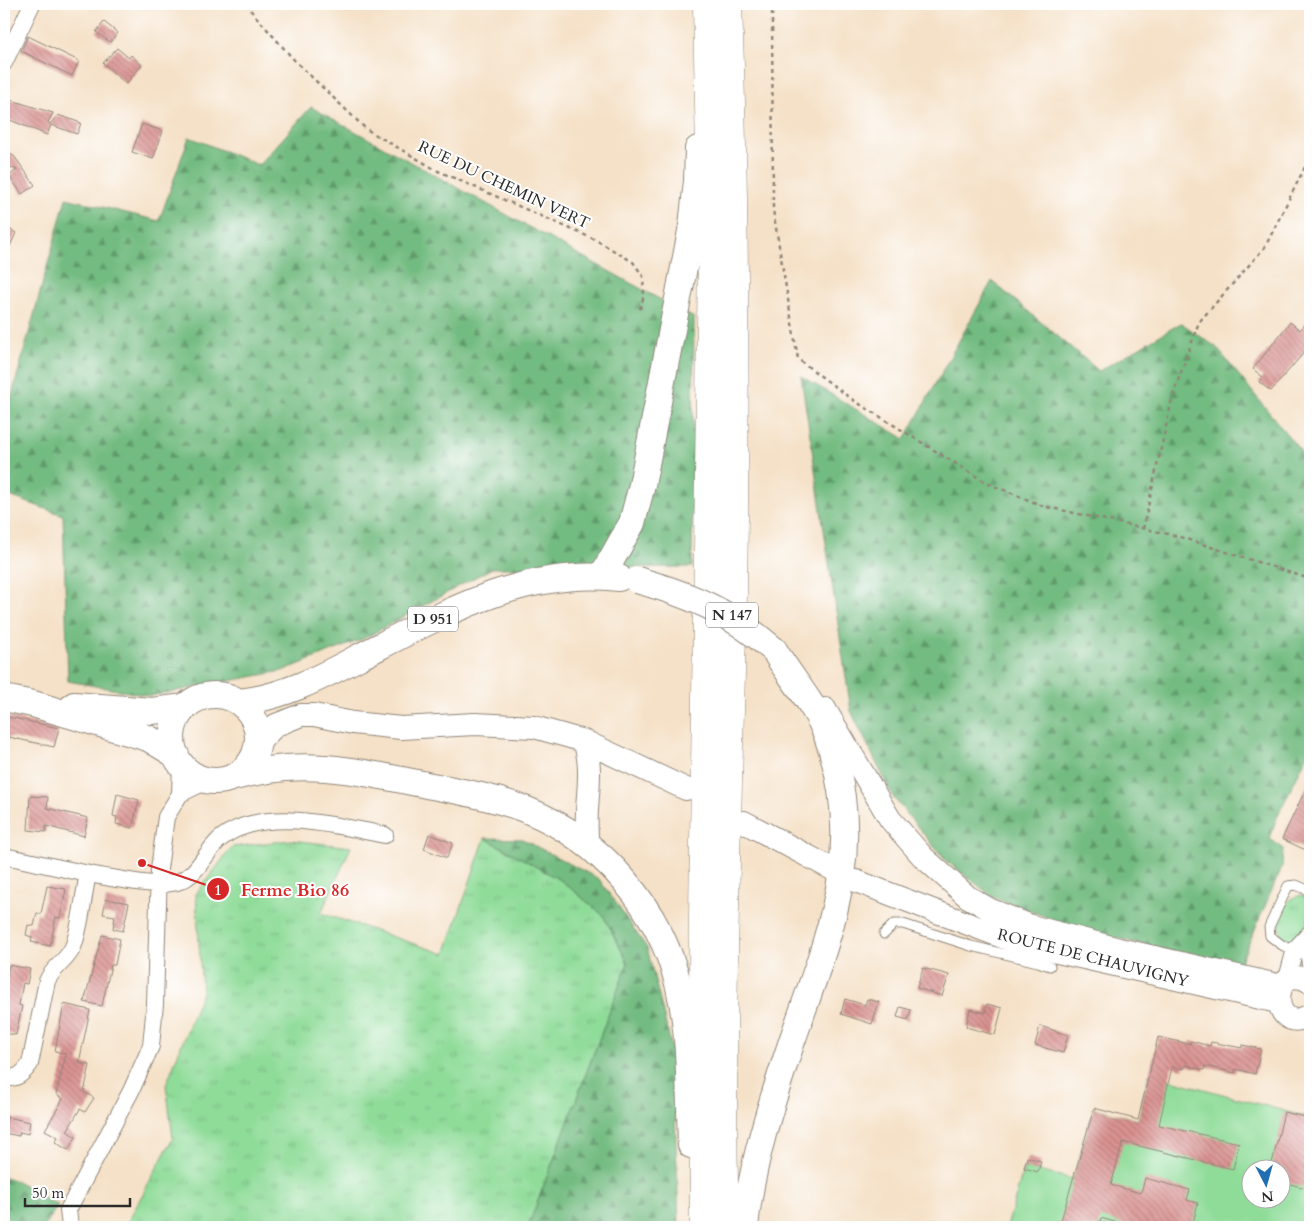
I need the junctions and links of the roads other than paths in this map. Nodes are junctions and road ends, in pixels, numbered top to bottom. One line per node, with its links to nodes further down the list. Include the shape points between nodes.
1 (32, 4): 5 (street)
2 (702, 4): 6 (main road, via 697,181 692,226 637,504 625,538)
3 (707, 4): 40 (highway, N 147, via 712,255 703,919)
4 (728, 4): 41 (highway, N 147, via 735,418 726,942)
5 (4, 63)
6 (602, 576): 7 (main road, D 951, bridge, via 637,580 679,592 720,610 750,629); 9 (main road, D 951, via 546,579 493,593 439,616 318,678 269,696)
7 (774, 650): 32 (main road, ROUTE DE CHAUVIGNY / D 951, via 788,662 826,710 890,819 923,857 968,897 991,910); 42 (main road, via 826,732 844,806 845,838 834,919 768,1116 755,1165)
8 (4, 698): 10 (main road)
9 (239, 702): 11 (main road, via 211,695); 13 (main road, via 254,720)
10 (33, 704): 11 (main road, via 152,710); 14 (main road, via 148,738)
11 (185, 707): 14 (main road, via 173,730 172,743)
12 (584, 741): 13 (main road, via 558,732 507,724 401,728 301,715 276,726); 17 (main road); 21 (main road, via 590,770 585,818)
13 (258, 743): 15 (main road, via 250,763)
14 (178, 759): 16 (main road, via 198,777); 18 (street)
15 (234, 777): 16 (main road); 21 (main road, via 285,768 319,767 392,778 494,799 550,821)
16 (208, 780): 18 (street)
17 (686, 789)
18 (180, 794): 26 (street, via 166,817)
19 (744, 822): 23 (main road)
20 (386, 835): 26 (street, via 320,822 264,822 222,838 187,879)
21 (588, 844): 39 (main road, via 642,903 665,944 679,987 687,1034)
22 (4, 856): 24 (street)
23 (834, 870)
24 (88, 874): 26 (street); 37 (street, via 73,946 47,981 30,1064 23,1074)
25 (856, 880): 32 (main road, ROUTE DE CHAUVIGNY / D 951)
26 (159, 884): 38 (street, via 155,1004 150,1046 131,1091 68,1210)
27 (1310, 891): 31 (lane, via 1296,885 1288,886 1269,927 1270,936)
28 (1310, 933): 31 (street)
29 (884, 934): 32 (lane, via 894,924 903,924 971,946)
30 (1310, 937): 33 (street)
31 (1294, 951): 35 (street)
32 (1044, 952): 35 (main road, ROUTE DE CHAUVIGNY / D 951)
33 (1310, 965)
34 (1310, 982): 35 (main road, ROUTE DE CHAUVIGNY, via 1298,978)
35 (1282, 990): 36 (main road, via 1284,1013 1292,1018)
36 (1310, 1015)
37 (4, 1078)
38 (70, 1227)
39 (697, 1227)
40 (704, 1227)
41 (726, 1227)
42 (745, 1227)

